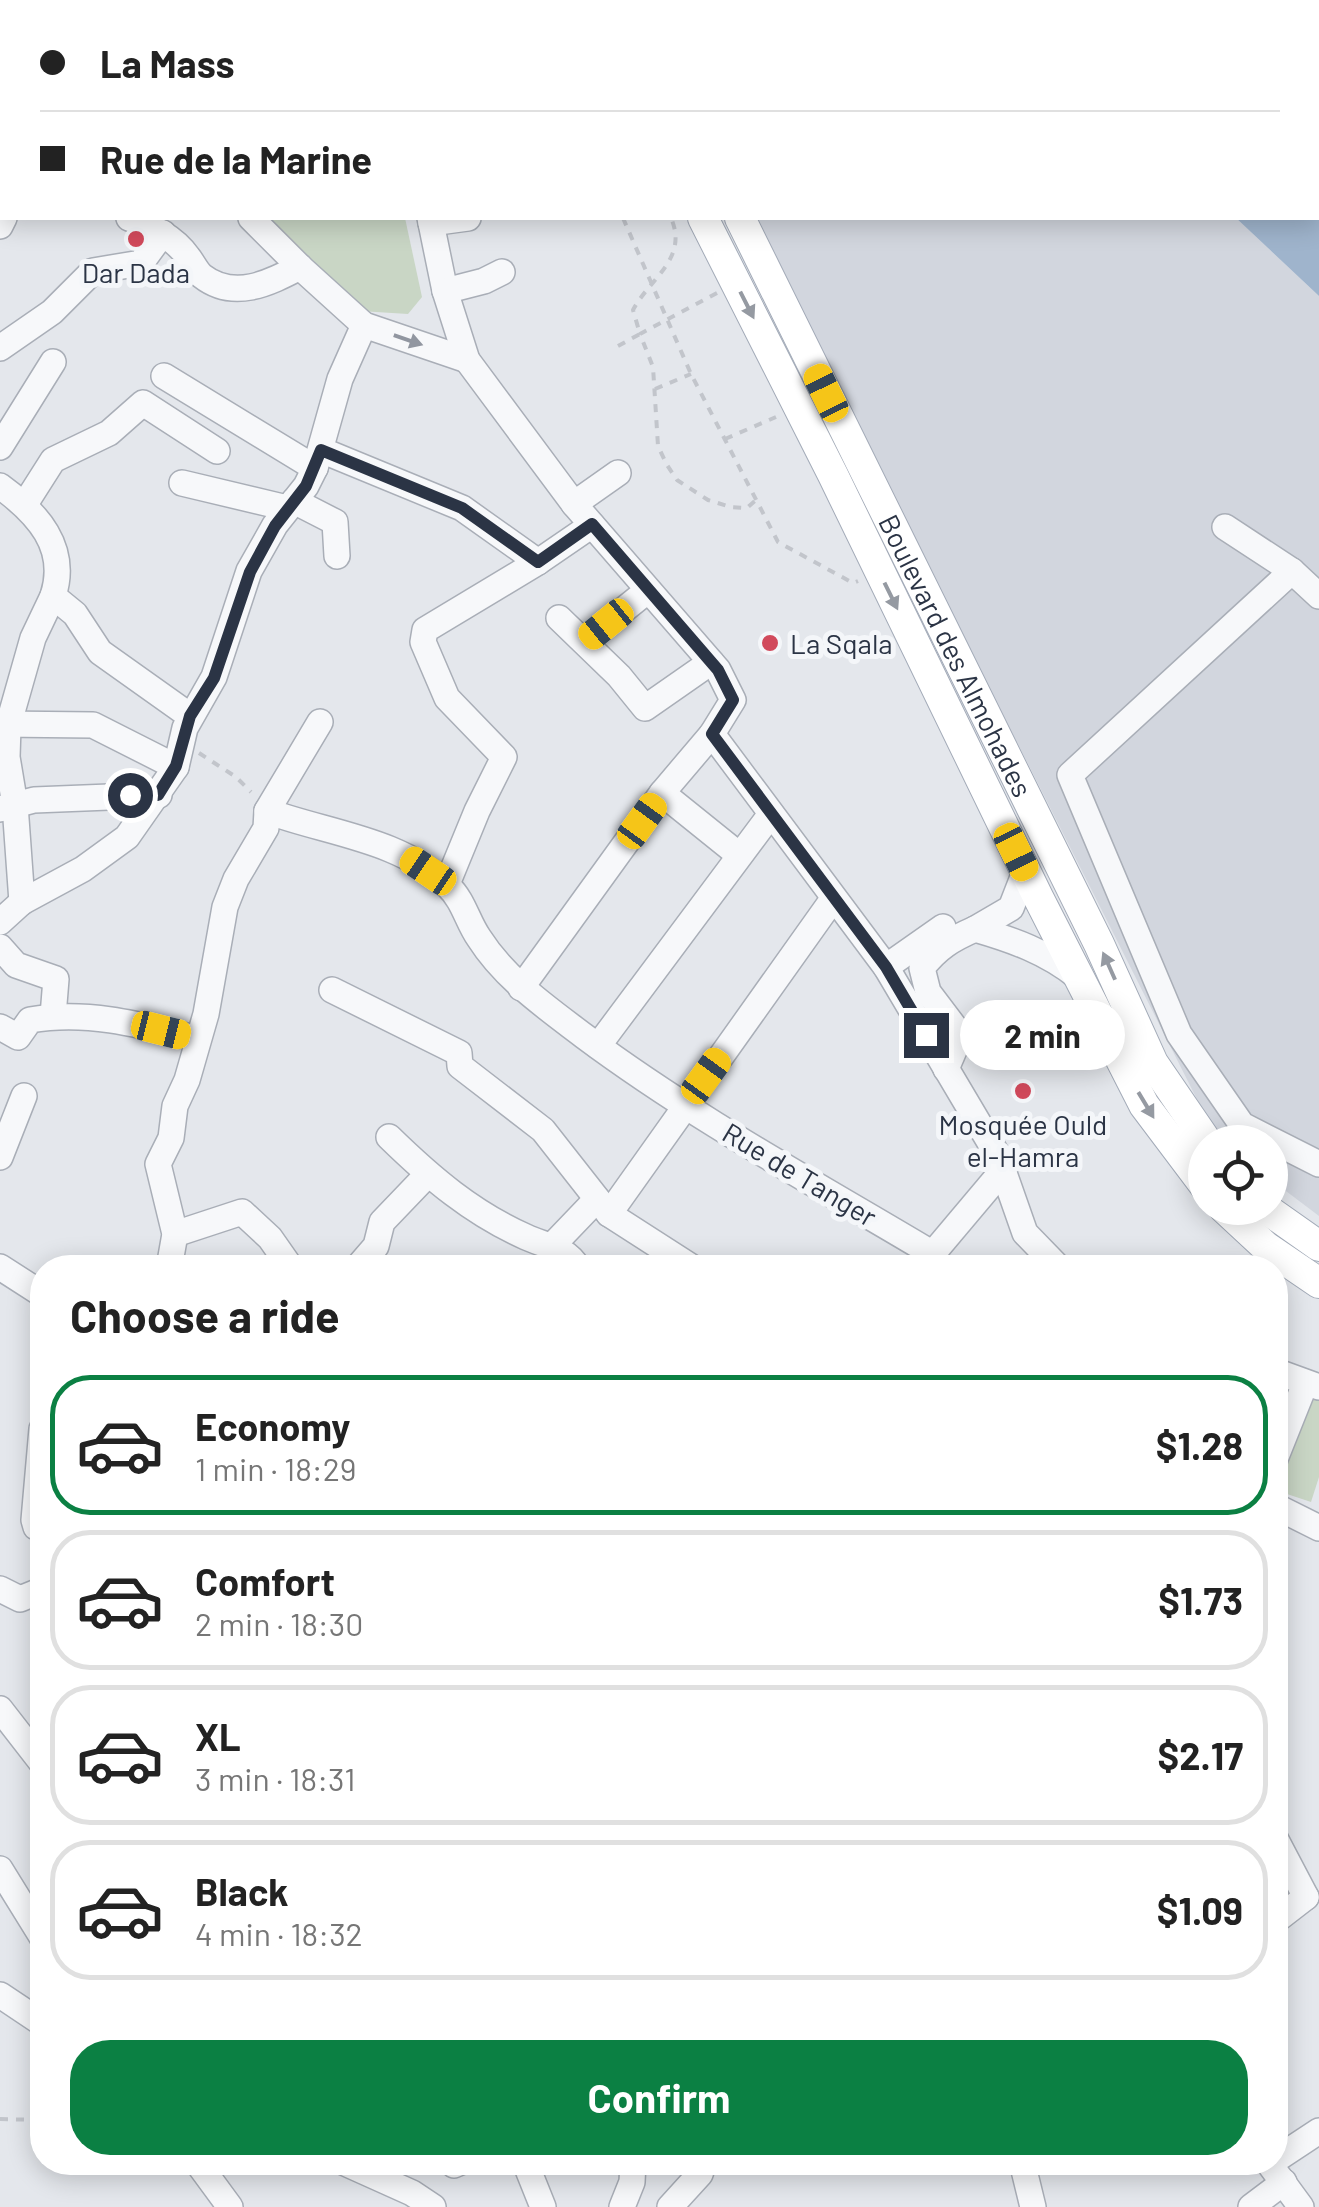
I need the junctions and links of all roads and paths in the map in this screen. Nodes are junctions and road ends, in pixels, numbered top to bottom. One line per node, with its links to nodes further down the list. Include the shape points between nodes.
1 (254, 220): 8 (street)
2 (430, 220): 12 (street)
3 (624, 220): 11 (path)
4 (671, 220): 11 (path, via 669,266)
5 (704, 220): 10 (main road, Boulevard des Almohades)
6 (741, 220): 28 (main road, Boulevard des Almohades)
7 (146, 223): 8 (street, via 220,285 259,286); 17 (street, via 141,264 93,271 52,312)
8 (300, 267): 14 (street)
9 (502, 272): 12 (street)
10 (735, 282): 13 (path); 23 (main road, Boulevard des Almohades, one-way to 23)
11 (653, 286): 13 (path); 15 (path, via 633,310)
12 (444, 291): 18 (street)
13 (668, 321): 15 (path); 20 (path)
14 (364, 325): 18 (street, one-way to 18); 27 (street)
15 (640, 334): 16 (path); 22 (path)
16 (618, 346)
17 (0, 348)
18 (466, 360): 35 (street)
19 (53, 362): 25 (street)
20 (690, 374): 22 (path); 24 (path)
21 (164, 376): 27 (street)
22 (655, 390): 32 (path, via 658,446 678,480 731,507 746,508)
23 (799, 408): 24 (path); 28 (main road, Boulevard des Almohades)
24 (725, 439): 32 (path)
25 (0, 448)
26 (217, 451): 33 (street, via 143,402 109,432 53,460)
27 (318, 459): 34 (street); 39 (street, via 462,508)
28 (846, 467): 41 (main road, Boulevard des Almohades); 77 (main road, Boulevard des Almohades, one-way to 28, via 1154,1063 1099,944)
29 (618, 473): 35 (street)
30 (182, 483): 34 (street)
31 (0, 486): 33 (street)
32 (756, 500): 41 (path, via 778,542 853,583)
33 (25, 504): 43 (street, via 55,550)
34 (291, 504): 38 (street, via 335,522); 48 (street, via 250,572 214,678)
35 (574, 504): 36 (street)
36 (592, 524): 39 (street); 42 (street)
37 (1225, 527): 40 (street)
38 (336, 556)
39 (538, 562): 59 (street, via 425,630 447,698 504,758)
40 (1292, 571): 44 (street); 81 (street, via 1070,775 1179,1034 1242,1125)
41 (880, 573): 60 (main road, Boulevard des Almohades, one-way to 60)
42 (647, 590): 46 (street); 47 (street)
43 (53, 596): 48 (street, via 76,614 100,652); 50 (street)
44 (1319, 596)
45 (560, 618): 46 (street)
46 (585, 642): 47 (street, via 645,708)
47 (711, 662): 51 (street, via 733,700)
48 (190, 716): 52 (street)
49 (320, 722): 56 (street, via 312,764)
50 (4, 725): 52 (street, via 84,722); 55 (street)
51 (712, 734): 53 (street); 57 (street)
52 (179, 755): 54 (street); 56 (path, via 236,777)
53 (662, 793): 58 (street); 68 (street)
54 (158, 795): 55 (street); 62 (street, via 111,851)
55 (8, 807): 62 (street)
56 (267, 811): 59 (street, via 389,850); 72 (street, via 266,828 225,907)
57 (771, 814): 58 (street); 61 (street)
58 (739, 855): 73 (street)
59 (447, 884): 68 (street, Rue de Tanger, via 479,938)
60 (1025, 892): 64 (street); 66 (street, via 952,921); 67 (main road, Boulevard des Almohades)
61 (833, 900): 66 (street); 76 (street)
62 (22, 902): 63 (street)
63 (0, 922)
64 (975, 929): 67 (street, via 1056,960); 74 (street, via 943,946 922,968 928,992 956,1029)
65 (0, 947): 70 (street, via 16,965 56,978)
66 (886, 967): 74 (street)
67 (1081, 980): 80 (main road, Boulevard des Almohades, one-way to 80, via 1144,1104)
68 (521, 988): 73 (street, Rue de Tanger)
69 (332, 990): 84 (street, via 459,1053 460,1066 532,1119)
70 (53, 1016): 71 (street, via 30,1020 18,1037); 72 (street, via 115,1018)
71 (0, 1028)
72 (198, 1039): 87 (street, via 158,1164)
73 (598, 1046): 76 (street, Rue de Tanger)
74 (946, 1069): 82 (street)
75 (24, 1096): 79 (street)
76 (685, 1105): 84 (street); 94 (street, Rue de Tanger)
77 (1196, 1125)
78 (390, 1137): 83 (street)
79 (0, 1157)
80 (1188, 1163)
81 (1319, 1164)
82 (1004, 1169): 95 (street); 96 (street, via 1025,1233)
83 (428, 1174): 88 (street, via 464,1204); 91 (street, via 382,1222)
84 (603, 1206): 88 (street); 93 (street)
85 (1243, 1225): 97 (main road, via 1266,1246)
86 (1280, 1225): 97 (main road)
87 (174, 1234): 89 (street); 90 (street, via 242,1212)
88 (550, 1247): 92 (street)
89 (170, 1255)
90 (282, 1255)
91 (368, 1255)
92 (569, 1255)
93 (674, 1255)
94 (918, 1255)
95 (932, 1255)
96 (1046, 1255)
97 (1314, 1262)
98 (0, 1267): 99 (street)
99 (30, 1286)
100 (1288, 1375): 101 (street)
101 (1312, 1385): 102 (street)
102 (1288, 1433)
103 (1288, 1512): 104 (street)
104 (1319, 1528)
105 (0, 1589): 106 (street, via 20,1599)
106 (30, 1595)
107 (0, 1709): 108 (street)
108 (30, 1748)
109 (1288, 1858): 111 (street)
110 (0, 1869): 113 (street)
111 (1312, 1895): 112 (street)
112 (1288, 1912)
113 (30, 1918)
114 (0, 1995): 115 (street)
115 (30, 2015)
116 (0, 2119): 117 (path)
117 (30, 2120)
118 (1319, 2131): 119 (street)
119 (1288, 2155)
120 (207, 2175): 129 (street)
121 (372, 2175): 130 (street)
122 (530, 2175): 131 (street)
123 (632, 2175): 132 (street)
124 (699, 2175): 133 (street)
125 (1024, 2175): 128 (street)
126 (1269, 2175): 134 (street)
127 (1280, 2175): 135 (street)
128 (1028, 2206)
129 (230, 2207)
130 (433, 2207)
131 (543, 2207)
132 (622, 2207)
133 (670, 2207)
134 (1251, 2207)
135 (1301, 2207)

